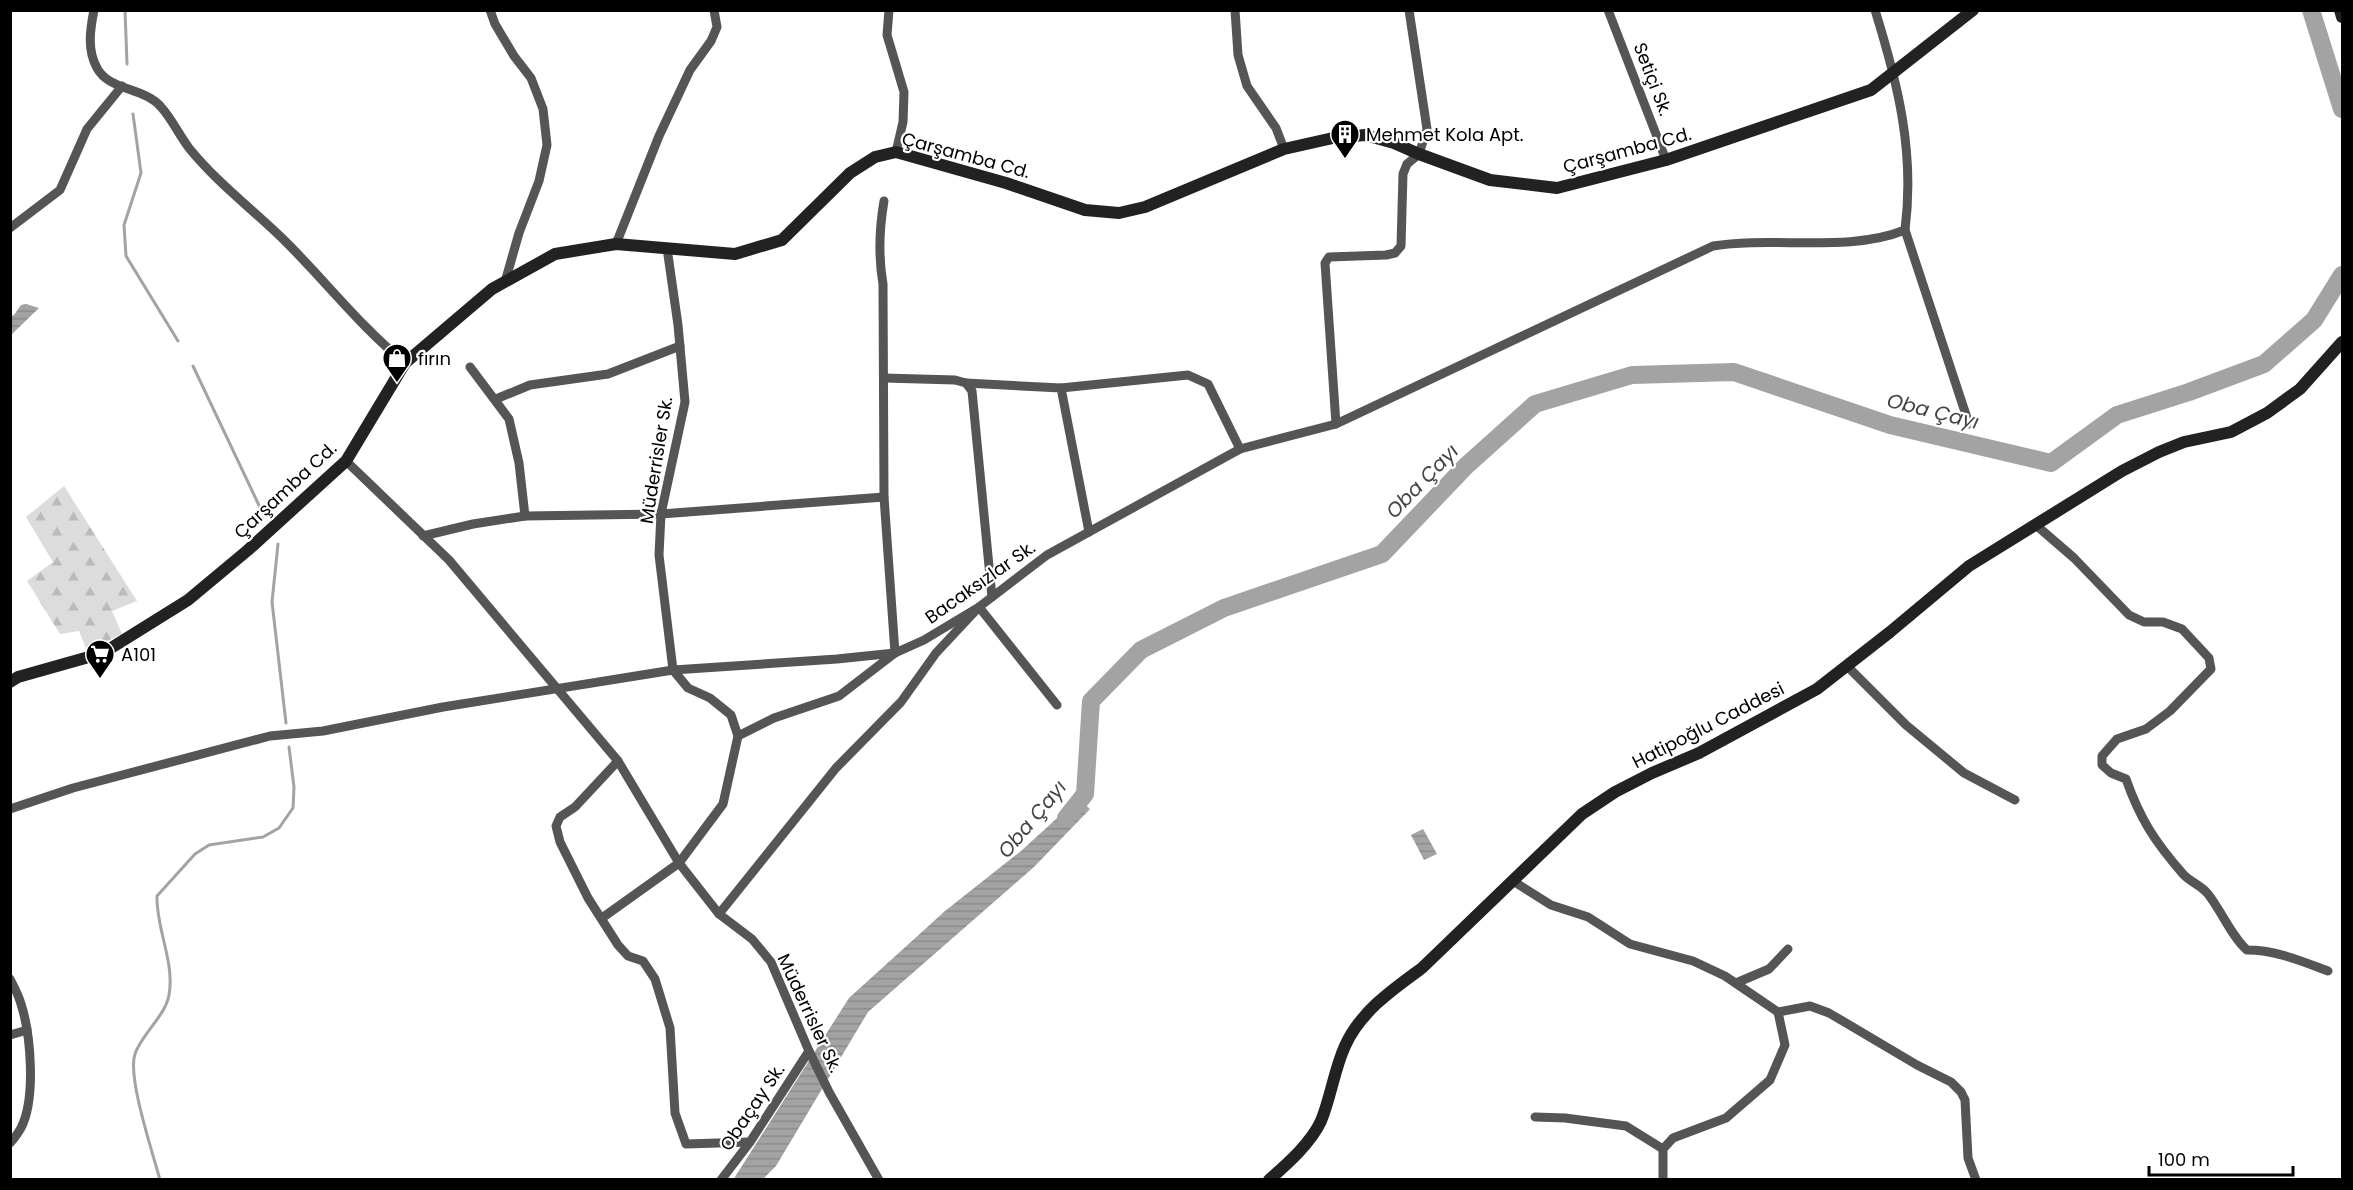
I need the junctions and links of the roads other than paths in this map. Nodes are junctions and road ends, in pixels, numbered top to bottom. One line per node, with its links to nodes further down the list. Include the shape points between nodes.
1 (94, 10): 13 (street, via 92,56 105,80)
2 (490, 10): 23 (street, via 514,56 531,78 543,109 547,145)
3 (714, 10): 21 (street, via 717,27 690,70 663,126)
4 (889, 10): 15 (street, via 887,35 904,92)
5 (1235, 10): 14 (street, via 1238,55 1247,86 1276,128)
6 (1409, 10): 16 (street, via 1427,129)
7 (1608, 10): 17 (street, Setiçi Sk.)
8 (1875, 10): 12 (street)
9 (1973, 10): 12 (street, Çarşamba Cd.)
10 (2340, 10): 11 (street)
11 (2343, 17)
12 (1895, 73): 17 (street, Çarşamba Cd., via 1872,90); 20 (street, via 1906,134 1909,196)
13 (122, 86): 19 (street, via 87,129 60,190); 26 (street, via 148,95 161,106 189,148 223,186 286,242 376,339)
14 (1284, 149): 15 (street, Çarşamba Cd., via 1145,207 1119,213 1085,210); 16 (street, Çarşamba Cd., via 1365,135 1394,142)
15 (896, 152): 22 (street, Çarşamba Cd., via 875,157 849,173 782,240 735,254)
16 (1419, 154): 17 (street, Çarşamba Cd., via 1490,180 1557,188); 32 (street, via 1407,164 1403,174 1401,246 1395,253 1329,257 1325,263)
17 (1666, 160)
18 (884, 201): 28 (street, via 879,233)
19 (10, 228)
20 (1905, 230): 32 (street, Bacaksızlar Sk., via 1851,241 1740,241 1713,246); 33 (street)
21 (616, 244): 22 (street, Çarşamba Cd.); 23 (street, Çarşamba Cd., via 555,254)
22 (666, 248): 25 (street, Müderrisler Sk.)
23 (505, 282): 26 (street, Çarşamba Cd.)
24 (2343, 342): 39 (street, Hatipoğlu Caddesi, via 2300,389 2267,413 2231,432 2158,452)
25 (680, 346): 31 (street, via 608,374 530,385); 37 (street, Müderrisler Sk., via 685,402)
26 (405, 363): 35 (street, Çarşamba Cd.)
27 (470, 367): 31 (street)
28 (884, 378): 29 (street); 36 (street)
29 (966, 382): 30 (street); 42 (street, via 972,391)
30 (1061, 388): 34 (street, via 1188,375 1199,378 1208,384); 40 (street)
31 (496, 399): 38 (street, via 509,419)
32 (1336, 424): 34 (street, Bacaksızlar Sk.)
33 (1969, 424)
34 (1240, 449): 40 (street, Bacaksızlar Sk.)
35 (346, 461): 41 (street, Müderrisler Sk.); 47 (street, Çarşamba Cd., via 188,600 103,653)
36 (884, 497): 37 (street); 44 (street)
37 (662, 514): 38 (street); 46 (street, Müderrisler Sk., via 659,555)
38 (525, 516): 41 (street)
39 (2037, 526): 45 (street, Hatipoğlu Caddesi, via 1969,566); 59 (street, via 2128,615 2182,629 2209,658 2211,669 2170,711 2146,729 2117,739 2102,756 2102,765 2126,779 2149,833 2185,876 2205,891 2238,942 2247,950 2289,956)
40 (1089, 532): 42 (street, Bacaksızlar Sk., via 1047,555)
41 (423, 536): 48 (street, Müderrisler Sk., via 449,560)
42 (992, 597): 43 (street, Bacaksızlar Sk.)
43 (979, 607): 44 (street, Bacaksızlar Sk.); 49 (street); 56 (street, via 936,653 901,702 829,776)
44 (895, 653): 46 (street); 50 (street, Bacaksızlar Sk., via 838,696 774,718)
45 (1847, 666): 52 (street, via 1906,725 1964,773); 55 (street, Hatipoğlu Caddesi, via 1817,689 1765,719 1615,792 1582,814)
46 (673, 670): 48 (street); 50 (street, via 688,688 710,698 731,715)
47 (10, 682)
48 (556, 688): 51 (street, Müderrisler Sk.); 53 (street, via 323,731 270,736 73,788)
49 (1057, 705)
50 (738, 736): 54 (street, via 723,804)
51 (618, 761): 54 (street, Müderrisler Sk.); 57 (street, via 575,807 560,817 556,826 588,898)
52 (2015, 800)
53 (10, 810)
54 (680, 863): 56 (street, Müderrisler Sk.); 57 (street)
55 (1513, 881): 61 (street, via 1551,905 1588,917 1630,944 1693,962); 72 (street, Hatipoğlu Caddesi, via 1422,968 1366,1014 1345,1045 1320,1123 1292,1159)
56 (719, 914): 65 (street, Müderrisler Sk., via 752,939 771,962)
57 (602, 918): 67 (street, via 618,945 628,956 643,961 655,979 670,1028 675,1113 686,1144)
58 (1788, 949): 61 (street, via 1769,969)
59 (2328, 971)
60 (10, 979): 63 (street)
61 (1736, 983): 62 (street)
62 (1778, 1012): 69 (street, via 1785,1045 1770,1080 1726,1118 1673,1138); 74 (street, via 1810,1006 1829,1013 1951,1082 1965,1100 1968,1158)
63 (27, 1030): 64 (street); 68 (street, via 28,1105 21,1128)
64 (10, 1035)
65 (809, 1052): 67 (street, Obaçay Sk.); 71 (street, Müderrisler Sk.)
66 (1535, 1116): 69 (street, via 1626,1126)
67 (750, 1142): 70 (street, Obaçay Sk.)
68 (10, 1143)
69 (1663, 1149): 73 (street)
70 (722, 1179)
71 (879, 1179)
72 (1269, 1179)
73 (1663, 1179)
74 (1976, 1179)

